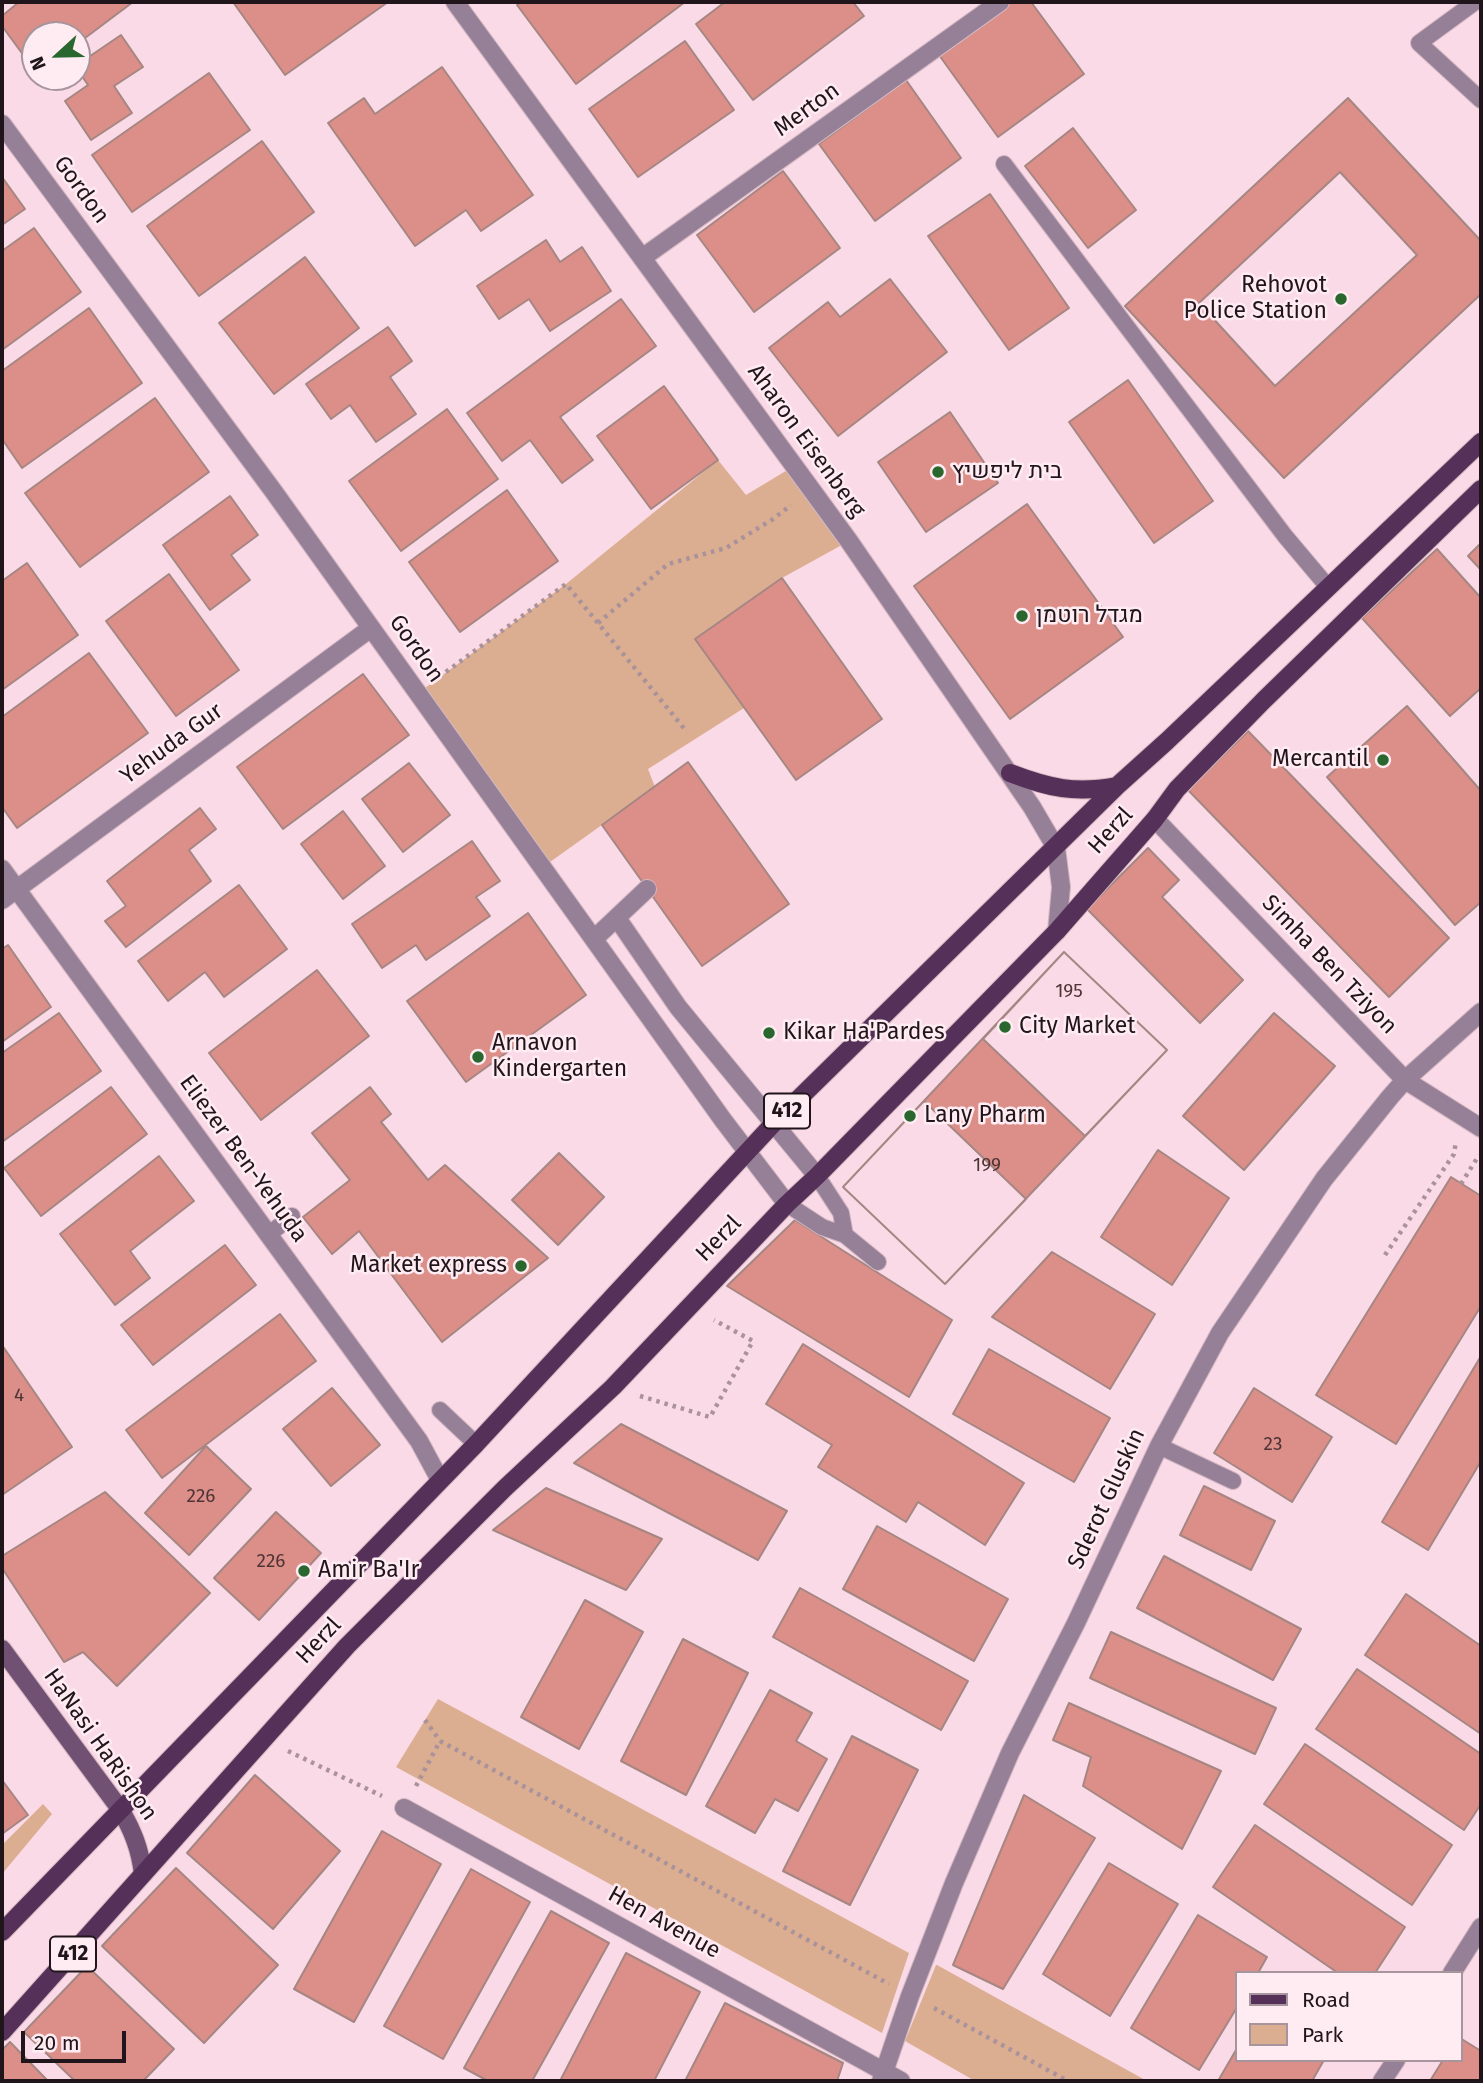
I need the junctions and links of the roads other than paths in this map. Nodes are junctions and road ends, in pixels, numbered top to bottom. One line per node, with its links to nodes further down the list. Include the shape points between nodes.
1 (455, 2): 7 (street, Aharon Eisenberg)
2 (1000, 2): 7 (street, Merton)
3 (1479, 2): 4 (lane, via 1419,43)
4 (1481, 100)
5 (2, 124): 11 (street, Gordon)
6 (1004, 164): 10 (lane)
7 (642, 258): 12 (street, Aharon Eisenberg, via 849,541)
8 (1481, 442): 10 (main road, Herzl / 412)
9 (1481, 489): 14 (main road, Herzl / 412, via 1264,700 1177,789)
10 (1328, 587): 13 (main road, Herzl / 412)
11 (371, 628): 18 (street, Yehuda Gur); 21 (street, Gordon)
12 (1010, 773): 13 (main road, via 1061,790); 15 (street, Aharon Eisenberg)
13 (1117, 786): 15 (main road, Herzl / 412)
14 (1155, 819): 20 (main road, Herzl / 412); 23 (street, Simha Ben Tziyon)
15 (1056, 848): 20 (street, Aharon Eisenberg, via 1061,887); 24 (main road, Herzl / 412)
16 (2, 869): 18 (street, Eliezer Ben-Yehuda)
17 (647, 889): 19 (street)
18 (9, 895): 30 (street, Eliezer Ben-Yehuda)
19 (617, 918): 21 (street); 24 (street, via 678,1007)
20 (1057, 931): 27 (main road, Herzl / 412)
21 (595, 938): 26 (street, Gordon)
22 (1481, 1012): 23 (street, Sderot Gluskin)
23 (1405, 1080): 25 (street, Simha Ben Tziyon); 35 (street, Sderot Gluskin, via 1324,1179 1263,1269 1220,1334)
24 (774, 1123): 26 (main road, Herzl / 412); 27 (street)
25 (1481, 1128)
26 (747, 1152): 28 (street, Gordon); 34 (main road, Herzl / 412)
27 (817, 1176): 28 (main road, Herzl / 412); 31 (lane, via 841,1213)
28 (788, 1204): 31 (lane, via 822,1227); 41 (main road, Herzl / 412, via 612,1387 367,1626)
29 (292, 1216): 30 (lane)
30 (268, 1235): 36 (street, Eliezer Ben-Yehuda, via 419,1441)
31 (845, 1235): 32 (lane)
32 (878, 1262)
33 (440, 1410): 34 (lane)
34 (476, 1444): 36 (main road, Herzl / 412)
35 (1158, 1446): 37 (lane); 47 (street, Sderot Gluskin, via 1010,1753 954,1883)
36 (440, 1480): 40 (main road, Herzl / 412)
37 (1234, 1481)
38 (2, 1649): 40 (street, HaNasi HaRishon)
39 (404, 1808): 47 (street, Hen Avenue)
40 (120, 1809): 41 (street, HaNasi HaRishon, via 133,1830); 43 (main road, Herzl / 412)
41 (144, 1874): 45 (main road, Herzl / 412)
42 (1481, 1927): 44 (street)
43 (2, 1932)
44 (1453, 1971)
45 (2, 2032)
46 (1395, 2062): 49 (street)
47 (882, 2077): 48 (street, Hen Avenue)
48 (901, 2081)
49 (1382, 2081)

